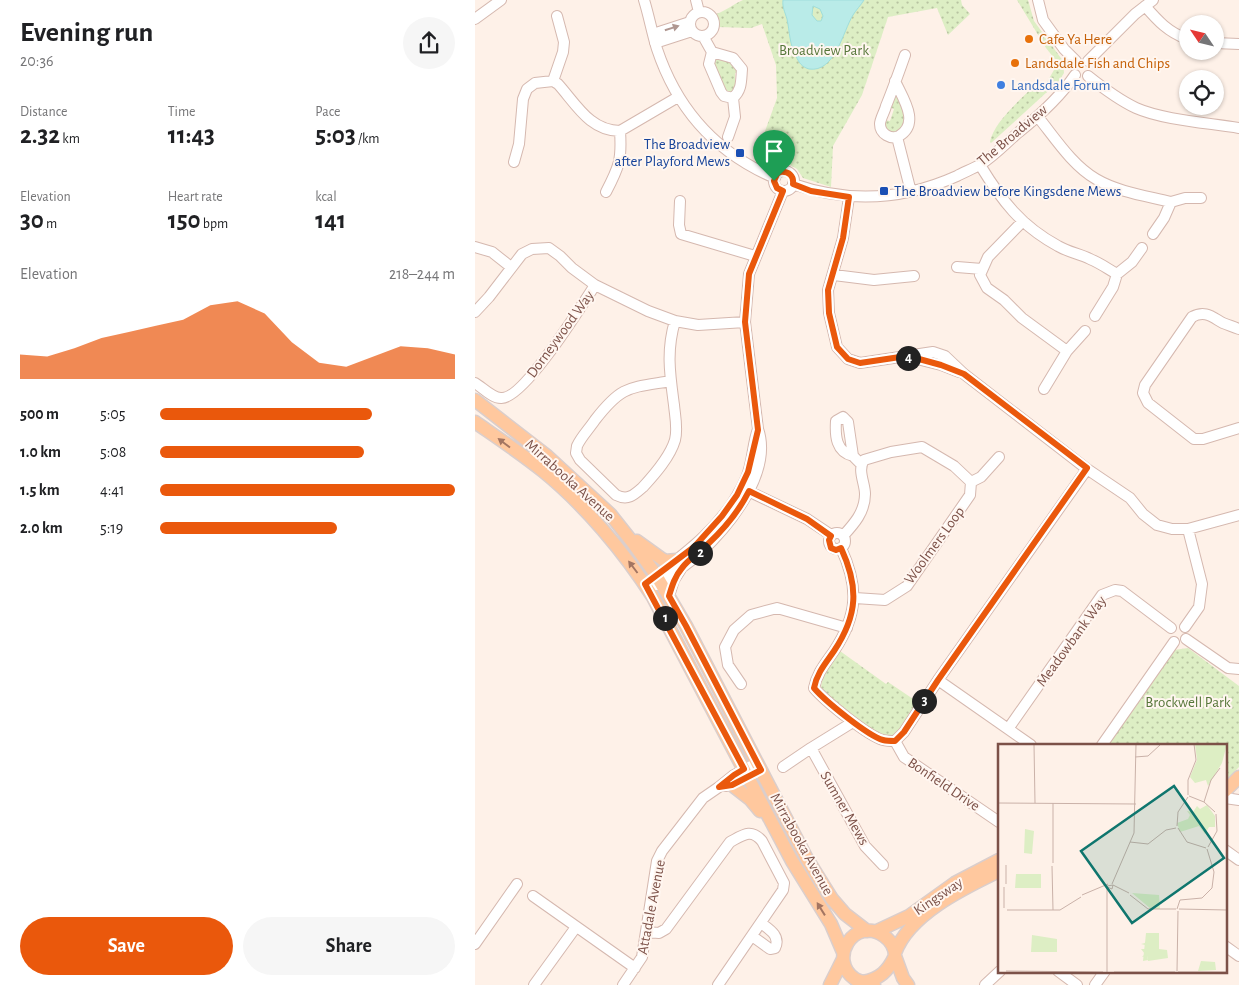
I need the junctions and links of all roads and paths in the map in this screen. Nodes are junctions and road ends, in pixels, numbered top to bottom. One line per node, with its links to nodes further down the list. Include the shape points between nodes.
1 (501, 0): 8 (street)
2 (645, 0): 12 (street)
3 (696, 0): 6 (street)
4 (1038, 0): 17 (street, via 1043,20)
5 (1149, 3): 11 (street, via 1163,27); 18 (street)
6 (699, 12): 9 (street, via 694,14); 10 (street, via 708,13 714,21 711,32)
7 (557, 16): 21 (street, via 564,42)
8 (475, 19)
9 (691, 26): 10 (street, via 699,36); 12 (street)
10 (703, 36): 15 (street)
11 (1179, 36)
12 (654, 38): 23 (street)
13 (1224, 43): 14 (street)
14 (1239, 44)
15 (712, 52): 24 (street, via 709,64 721,92); 24 (street, via 733,58 742,70 741,88)
16 (905, 55): 22 (street)
17 (1075, 61): 18 (street); 19 (street, via 1072,70)
18 (1088, 61): 20 (street, via 1092,69)
19 (1075, 75): 20 (street); 25 (street, The Broadview)
20 (1087, 76): 26 (street, via 1137,109)
21 (553, 80): 27 (street, via 597,127); 30 (street, via 535,83 527,89)
22 (895, 81): 29 (street, via 910,114 905,131); 29 (street, via 880,124 888,137)
23 (678, 97): 27 (street); 32 (street, via 701,127 739,159)
24 (733, 98): 28 (street, via 735,117)
25 (1038, 116): 31 (street, The Broadview); 40 (street, via 1076,163 1095,178 1108,185)
26 (1239, 128)
27 (619, 131): 35 (street, via 619,165)
28 (728, 136)
29 (897, 137): 36 (street)
30 (515, 162)
31 (981, 165): 36 (street, The Broadview); 41 (street, via 1012,212)
32 (775, 178): 33 (street, via 780,172 786,172 792,176); 34 (street, via 775,186)
33 (793, 184): 34 (street); 37 (street, The Broadview, via 811,191)
34 (783, 191): 45 (street)
35 (606, 192)
36 (911, 192): 37 (street, The Broadview)
37 (849, 197): 50 (street)
38 (1201, 198): 40 (street)
39 (680, 201): 45 (street, via 681,234)
40 (1171, 202): 42 (street)
41 (1023, 221): 48 (street, via 988,257); 49 (street, via 1060,248)
42 (1153, 234)
43 (475, 247): 46 (street, via 492,252)
44 (1142, 248): 49 (street, via 1133,262)
45 (755, 256): 56 (street, via 749,274)
46 (511, 267): 52 (street, Dorneywood Way, via 522,254 532,249 549,248); 53 (street, Dorneywood Way)
47 (957, 267): 48 (street)
48 (982, 269): 59 (street, via 980,275 987,288 1021,318)
49 (1117, 274): 54 (street)
50 (834, 275): 51 (street, via 874,280); 69 (street, via 828,290 829,313 837,347 848,359 860,363 900,357 919,359 964,374)
51 (914, 276)
52 (595, 285): 55 (street, Dorneywood Way); 61 (street, Dorneywood Way, via 533,374 511,395 497,398)
53 (475, 312)
54 (1095, 316)
55 (675, 321): 56 (street, Dorneywood Way, via 698,325); 60 (street, via 669,339)
56 (745, 322): 71 (street, via 758,430)
57 (1239, 329): 65 (street, via 1208,314 1192,317 1145,385 1143,394 1148,403 1194,439)
58 (1085, 331): 59 (street)
59 (1067, 351): 62 (street)
60 (671, 381): 60 (street, via 676,429 671,452 633,496 616,495 579,460 577,446 607,404 620,393)
61 (475, 382)
62 (1045, 390)
63 (475, 400): 73 (main road, Mirrabooka Avenue, via 547,456)
64 (475, 422): 80 (main road, Mirrabooka Avenue, one-way to 64, via 563,489)
65 (1239, 428)
66 (853, 456): 68 (street)
67 (999, 457): 70 (street, via 981,477)
68 (861, 464): 70 (street, via 864,460 891,452 922,447 954,466); 76 (street, via 864,503 857,520)
69 (1087, 468): 74 (street, via 1130,498 1157,525); 89 (street)
70 (971, 482): 82 (street, Woolmers Loop, via 970,495 907,586 885,600)
71 (745, 490): 75 (street, via 807,519); 78 (street)
72 (1239, 515): 74 (street)
73 (622, 529): 78 (main road, via 661,559); 79 (main road, Mirrabooka Avenue)
74 (1188, 529): 83 (street, via 1202,584 1199,608)
75 (831, 536): 76 (street, via 836,533); 77 (street, via 829,546 836,550)
76 (843, 536): 77 (street, via 845,541)
77 (841, 548): 82 (street, via 851,572)
78 (680, 563): 79 (street); 81 (street)
79 (658, 579): 80 (street); 81 (main road, Mirrabooka Avenue)
80 (647, 587): 99 (main road, Mirrabooka Avenue)
81 (669, 596): 97 (main road, Mirrabooka Avenue)
82 (855, 598): 84 (street)
83 (1185, 627): 85 (street, via 1177,624); 86 (street)
84 (847, 628): 90 (street, via 777,608 751,615 734,630 725,647 728,665); 91 (street, via 816,677 814,688)
85 (1171, 628): 87 (street, via 1169,635); 92 (street, Meadowbank Way, via 1123,591 1102,595)
86 (1187, 639): 87 (street, via 1182,643); 88 (street, via 1228,668)
87 (1174, 642): 95 (street)
88 (1239, 669)
89 (938, 680): 92 (street); 93 (street)
90 (741, 684)
91 (853, 722): 93 (street, via 882,740); 96 (street)
92 (1008, 729): 94 (street)
93 (895, 741): 103 (street, Bonfield Drive, via 904,757)
94 (1030, 744)
95 (1103, 744)
96 (811, 748): 98 (street); 108 (street, Sumner Mews, via 865,846)
97 (759, 766): 99 (street, Attadale Avenue); 114 (main road, Mirrabooka Avenue, via 807,859 832,899 845,914)
98 (783, 767)
99 (746, 773): 101 (street, Attadale Avenue); 104 (main road, Mirrabooka Avenue)
100 (1239, 777): 102 (main road)
101 (726, 786): 104 (main road, via 750,799); 115 (street, Attadale Avenue, via 703,798 662,851 657,861)
102 (1227, 789)
103 (998, 821)
104 (778, 835): 120 (main road, Mirrabooka Avenue, one-way to 104, via 831,924)
105 (1227, 851): 106 (street)
106 (1239, 860)
107 (998, 861): 114 (main road, Kingsway, via 955,883 909,916)
108 (883, 865)
109 (998, 872): 119 (main road, Kingsway, via 959,891 930,912 907,932)
110 (517, 884): 117 (street)
111 (533, 896): 113 (street)
112 (761, 923): 115 (street, via 783,890 784,883 762,841 752,833 743,834 727,845 666,929 659,933); 116 (street); 116 (street, via 776,938 775,948 771,949)
113 (576, 927): 122 (street); 127 (street)
114 (872, 931): 119 (main road, via 891,941); 120 (main road, via 851,937)
115 (647, 932): 122 (street, Attadale Avenue, via 642,957)
116 (751, 936): 129 (street)
117 (475, 944)
118 (1227, 947): 121 (street)
119 (895, 954): 126 (main road, via 884,974); 131 (main road)
120 (843, 956): 126 (main road, via 848,973); 130 (main road)
121 (1239, 956)
122 (635, 968): 128 (street, Attadale Avenue)
123 (999, 972): 132 (street)
124 (1059, 972): 133 (street)
125 (1104, 972): 134 (street)
126 (862, 983)
127 (534, 985)
128 (623, 985)
129 (718, 985)
130 (830, 985)
131 (908, 985)
132 (985, 985)
133 (1077, 985)
134 (1095, 985)

